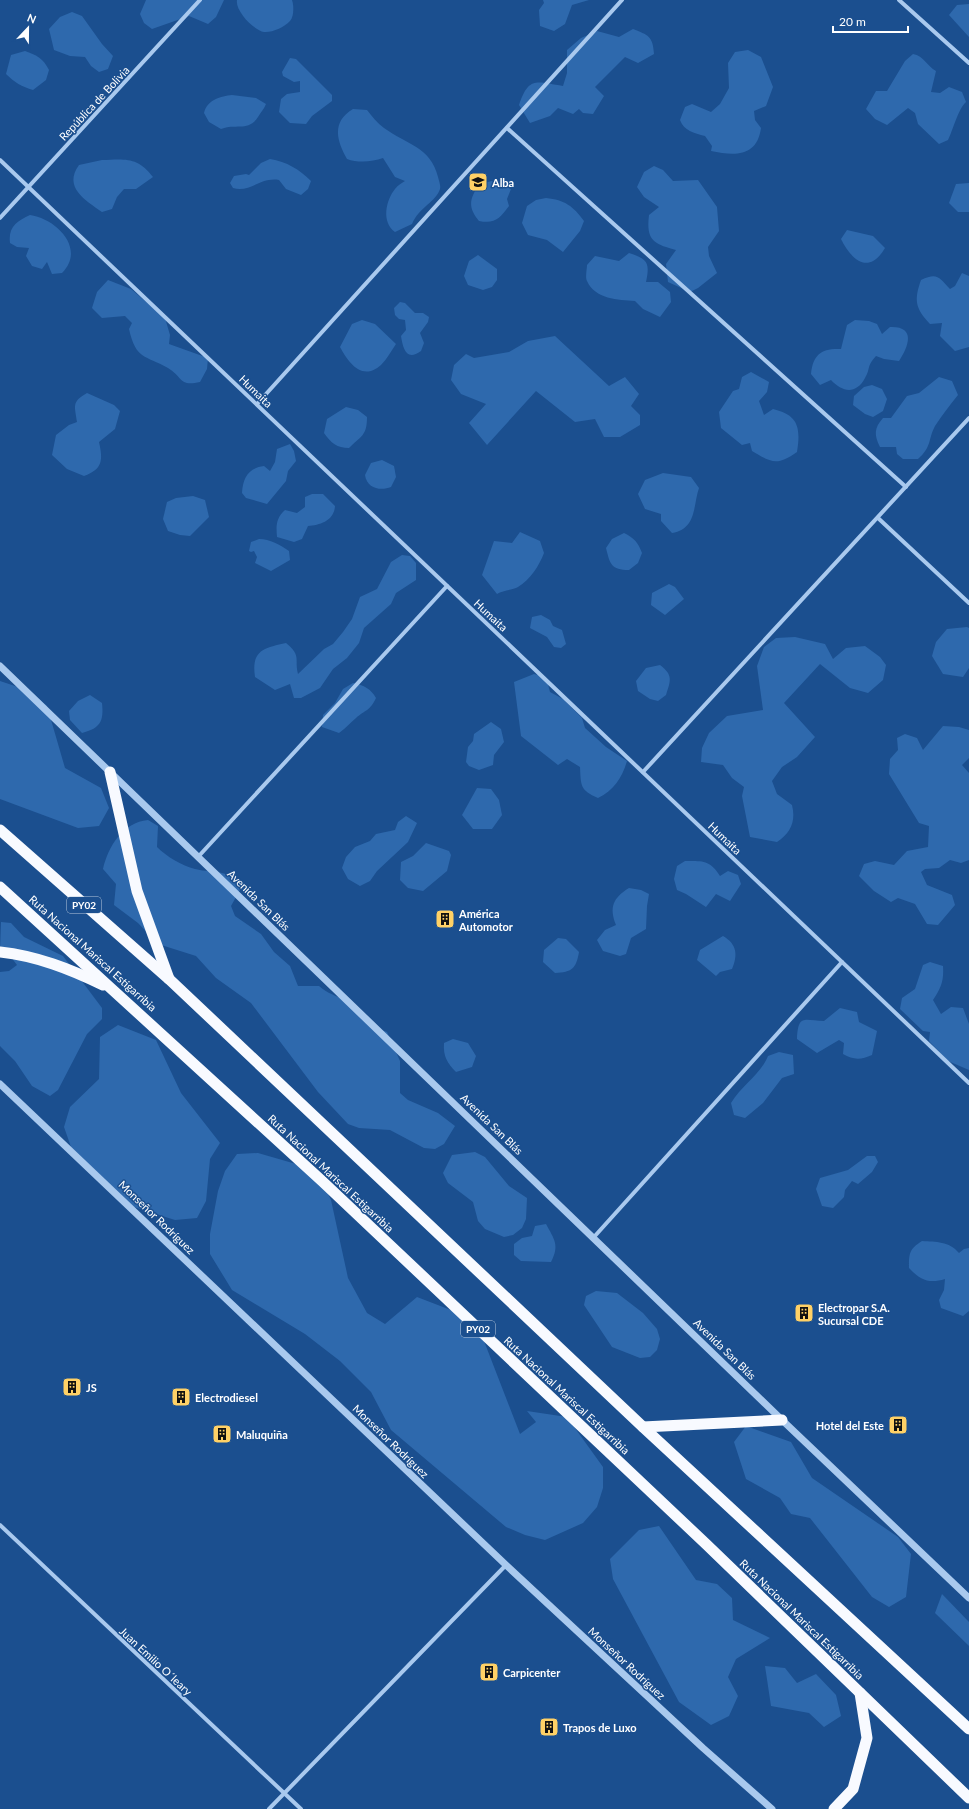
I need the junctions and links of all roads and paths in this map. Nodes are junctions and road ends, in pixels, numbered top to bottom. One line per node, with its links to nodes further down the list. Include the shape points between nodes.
1 (200, 0): 7 (street, República de Bolivia)
2 (622, 0): 5 (street)
3 (899, 0): 4 (street)
4 (969, 62)
5 (507, 128): 9 (street); 11 (street)
6 (0, 160): 7 (street, Humaita)
7 (29, 187): 8 (street, República de Bolivia); 9 (street, Humaita)
8 (0, 218)
9 (257, 404): 13 (street, Humaita)
10 (969, 418): 11 (street)
11 (906, 488): 12 (street)
12 (878, 518): 14 (street); 17 (street)
13 (447, 586): 17 (street, Humaita); 19 (street)
14 (969, 602)
15 (0, 666): 16 (street, Avenida San Blás)
16 (110, 772): 19 (street, Avenida San Blás); 23 (highway, via 137,891)
17 (643, 772): 22 (street, Humaita)
18 (0, 830): 23 (highway, PY02)
19 (198, 857): 27 (street, Avenida San Blás)
20 (0, 887): 24 (highway, Ruta Nacional Mariscal Estigarribia / PY02)
21 (0, 952): 24 (highway, via 24,954 73,970)
22 (842, 962): 25 (street, Humaita); 27 (street)
23 (169, 979): 29 (highway, PY02)
24 (116, 991): 33 (highway, Ruta Nacional Mariscal Estigarribia / PY02, via 322,1181)
25 (969, 1083)
26 (0, 1084): 31 (street, Monseñor Rodríguez)
27 (594, 1237): 28 (street, Avenida San Blás)
28 (782, 1420): 29 (highway); 32 (street, Avenida San Blás)
29 (643, 1427): 34 (highway, PY02)
30 (0, 1525): 35 (street, Juan Emilio O´leary)
31 (506, 1565): 35 (street); 39 (street, Monseñor Rodríguez)
32 (969, 1598)
33 (860, 1693): 36 (highway, Ruta Nacional Mariscal Estigarribia / PY02); 40 (highway, via 867,1738 853,1789)
34 (969, 1729)
35 (284, 1793): 37 (street); 38 (street, Juan Emilio O´leary)
36 (969, 1798)
37 (269, 1809)
38 (301, 1809)
39 (772, 1809)
40 (834, 1809)

